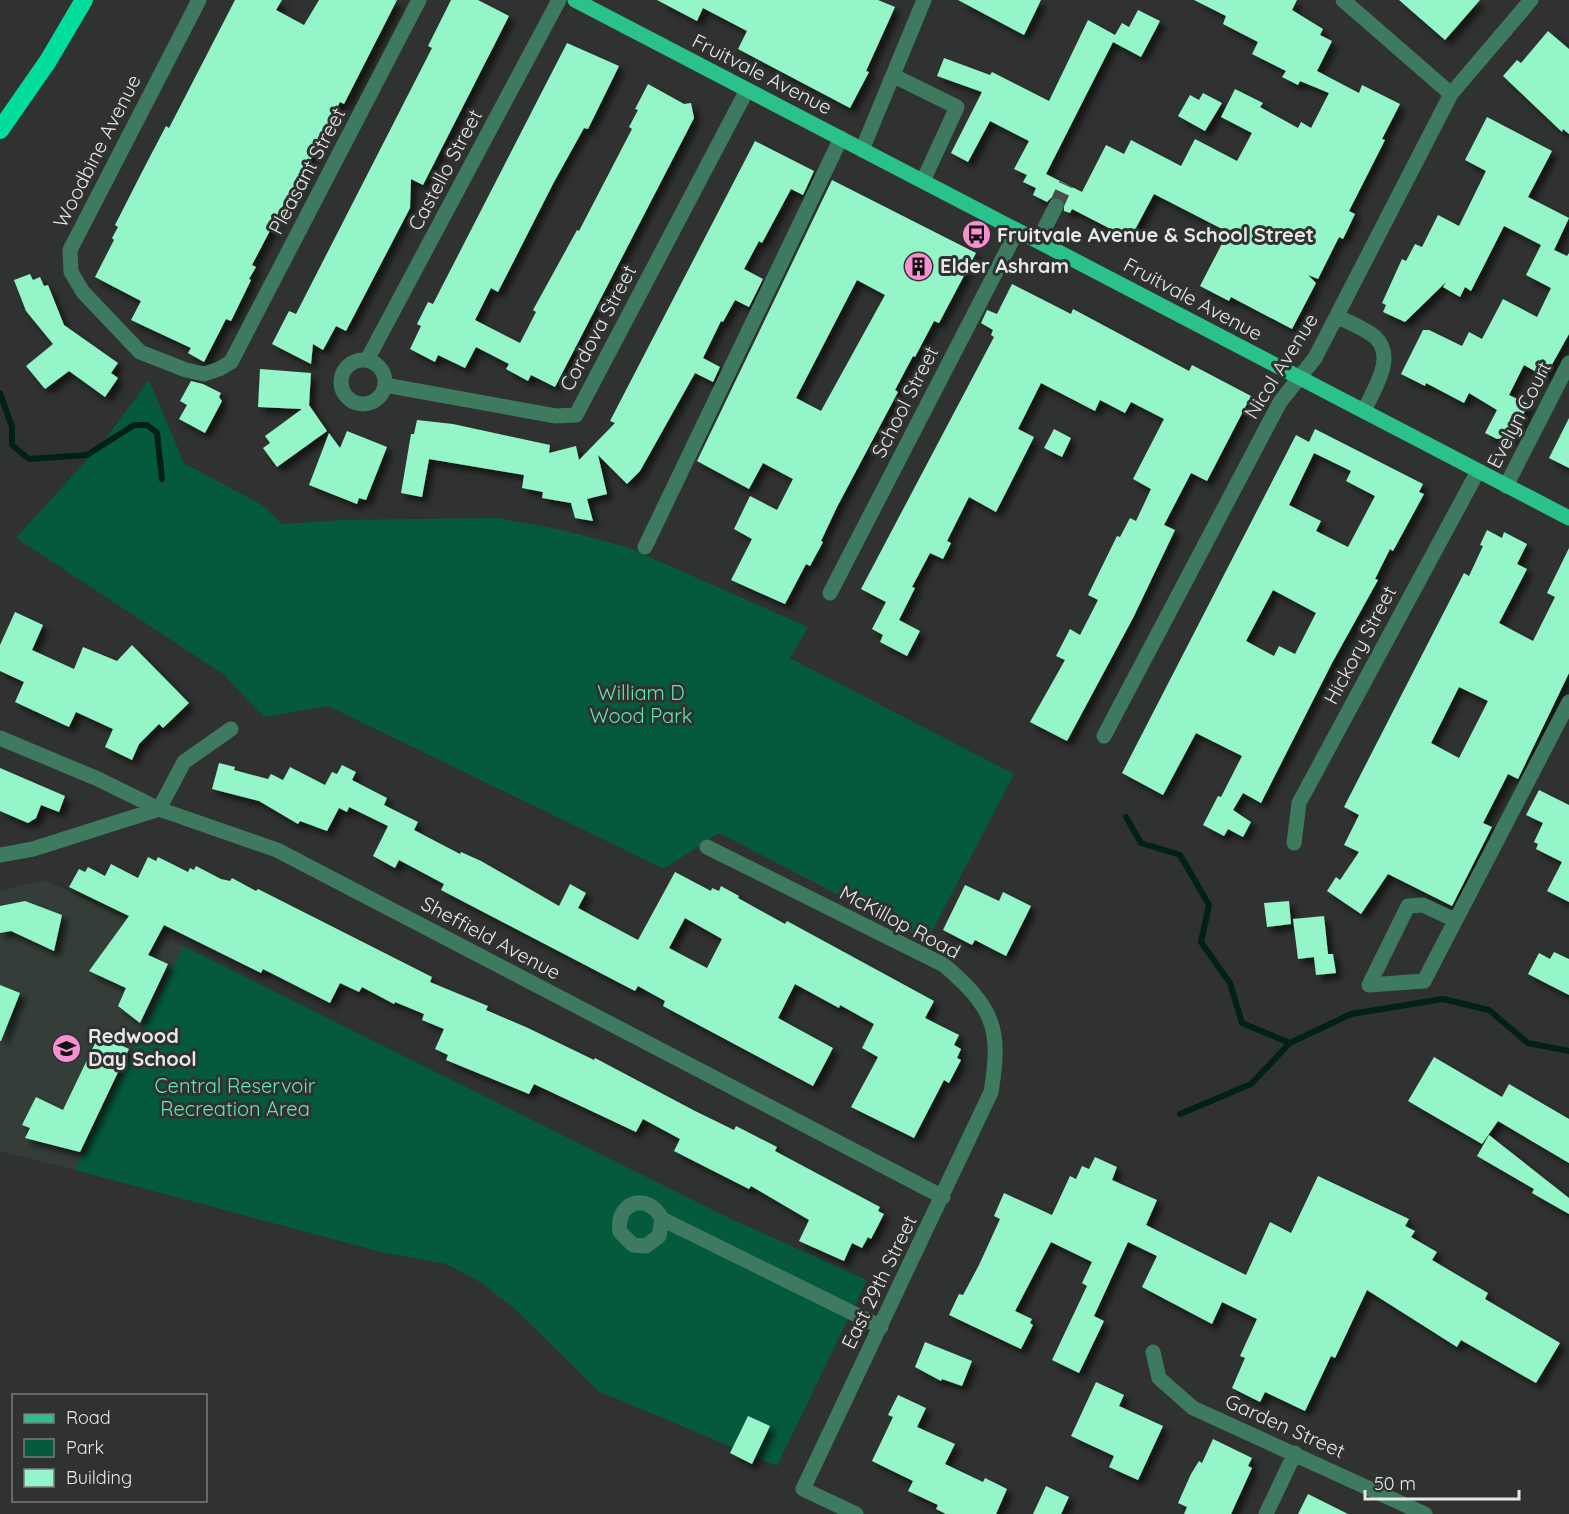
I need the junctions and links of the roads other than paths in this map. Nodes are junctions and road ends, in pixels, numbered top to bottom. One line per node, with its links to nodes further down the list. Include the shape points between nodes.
1 (84, 0): 12 (highway)
2 (199, 0): 21 (street, Woodbine Avenue, via 70,250 71,272 83,292 140,351 204,374)
3 (419, 0): 21 (street, Pleasant Street)
4 (559, 0): 20 (street, Castello Street)
5 (575, 0): 10 (main road, Fruitvale Avenue)
6 (924, 0): 9 (street)
7 (1343, 0): 11 (street)
8 (1531, 0): 11 (street, Nicol Avenue)
9 (894, 76): 14 (street); 15 (street, via 957,107)
10 (747, 90): 13 (main road, Fruitvale Avenue); 24 (street, Cordova Street, via 576,415 556,416)
11 (1451, 94): 19 (street, Nicol Avenue)
12 (0, 130)
13 (841, 138): 14 (main road, Fruitvale Avenue); 29 (street)
14 (862, 150): 15 (main road, Fruitvale Avenue)
15 (922, 181): 17 (main road, Fruitvale Avenue)
16 (1056, 206): 18 (street)
17 (1017, 231): 18 (main road, Fruitvale Avenue); 30 (street, School Street)
18 (1038, 242): 23 (main road, Fruitvale Avenue)
19 (1337, 316): 23 (street, Nicol Avenue, via 1316,358); 25 (street, via 1374,337 1383,347 1383,368)
20 (368, 360): 24 (street, via 379,367); 24 (street, via 353,362 342,373 345,395 357,404 372,403)
21 (231, 362)
22 (1569, 363): 27 (street, Evelyn Court)
23 (1300, 378): 25 (main road, Fruitvale Avenue); 33 (street, Nicol Avenue, via 1280,402)
24 (385, 385)
25 (1364, 411): 26 (main road, Fruitvale Avenue)
26 (1478, 471): 27 (main road, Fruitvale Avenue); 36 (street, Hickory Street, via 1299,803)
27 (1506, 486): 28 (main road, Fruitvale Avenue)
28 (1569, 519)
29 (645, 547)
30 (830, 593)
31 (1569, 702): 39 (street)
32 (231, 729): 35 (street, via 184,762)
33 (1104, 736)
34 (0, 738): 35 (street, Sheffield Avenue)
35 (159, 809): 38 (street, via 33,849); 41 (street, Sheffield Avenue, via 277,849)
36 (1294, 843)
37 (707, 847): 40 (street, McKillop Road, via 944,965 967,984 992,1021 997,1058)
38 (0, 855)
39 (1455, 920): 39 (street, via 1424,981 1369,985 1408,906 1423,904)
40 (991, 1092): 41 (street, East 29th Street)
41 (943, 1197): 43 (street, East 29th Street)
42 (662, 1219): 43 (street)
43 (881, 1327): 46 (street, East 29th Street, via 803,1489)
44 (1153, 1352): 45 (street, Garden Street, via 1159,1378 1193,1408)
45 (1295, 1453): 47 (street); 48 (street, Garden Street)
46 (856, 1514)
47 (1266, 1514)
48 (1425, 1514)

